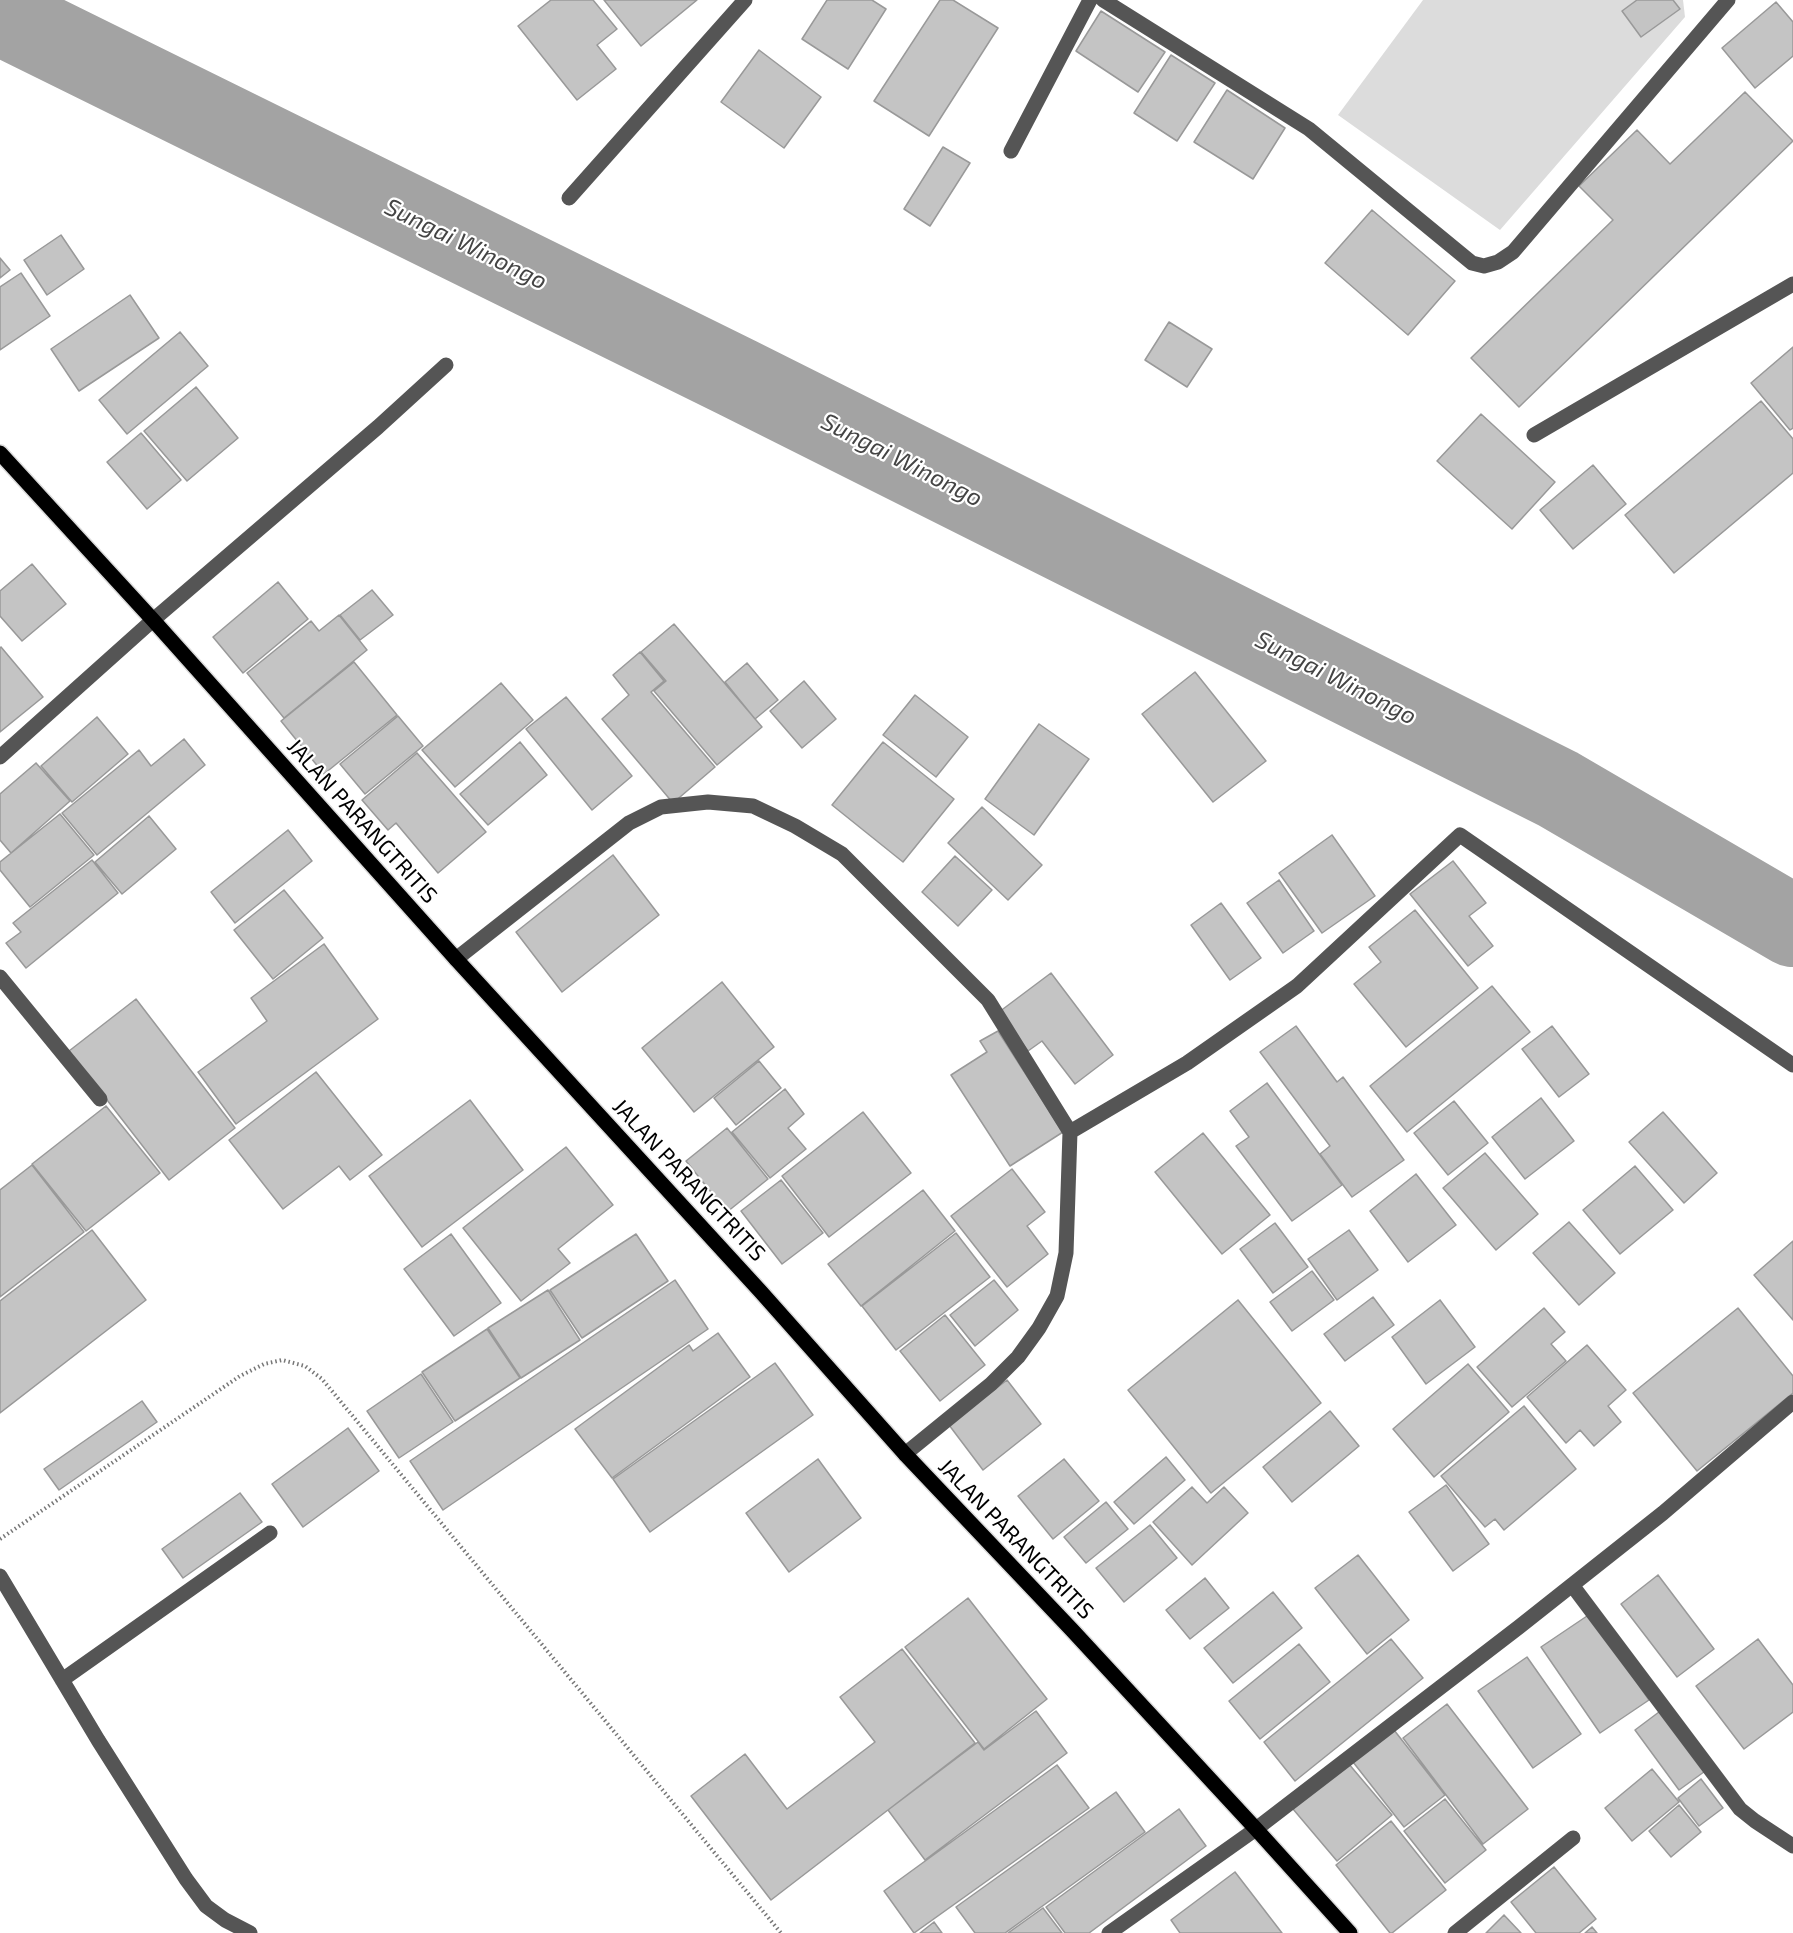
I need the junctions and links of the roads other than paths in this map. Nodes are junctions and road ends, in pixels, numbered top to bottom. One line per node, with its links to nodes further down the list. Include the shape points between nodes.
1 (745, 0): 6 (street)
2 (1090, 0): 5 (street)
3 (1103, 0): 4 (street, via 1309,129 1472,262 1484,266 1513,252)
4 (1728, 0)
5 (1011, 151)
6 (569, 198)
7 (1793, 284): 9 (street)
8 (446, 365): 11 (street)
9 (1534, 435)
10 (0, 453): 11 (main road, JALAN PARANGTRITIS)
11 (153, 620): 12 (street); 13 (main road, JALAN PARANGTRITIS)
12 (0, 757)
13 (456, 959): 17 (street, via 629,822 662,807 708,802 753,806 842,854 988,1000); 19 (main road, JALAN PARANGTRITIS)
14 (0, 977): 16 (street)
15 (1793, 1065): 17 (street, via 1460,835 1298,986 1187,1063)
16 (100, 1099)
17 (1070, 1132): 19 (street, via 1066,1253 1056,1296 1018,1357 991,1384)
18 (1793, 1402): 22 (street)
19 (904, 1454): 24 (main road, JALAN PARANGTRITIS)
20 (270, 1533): 23 (street)
21 (0, 1576): 23 (street)
22 (1572, 1585): 24 (street); 26 (street, via 1740,1809)
23 (62, 1680): 27 (street, via 206,1906)
24 (1257, 1829): 28 (street); 29 (main road, JALAN PARANGTRITIS)
25 (1573, 1838): 30 (street)
26 (1793, 1846)
27 (250, 1933)
28 (1109, 1933)
29 (1350, 1933)
30 (1455, 1933)

